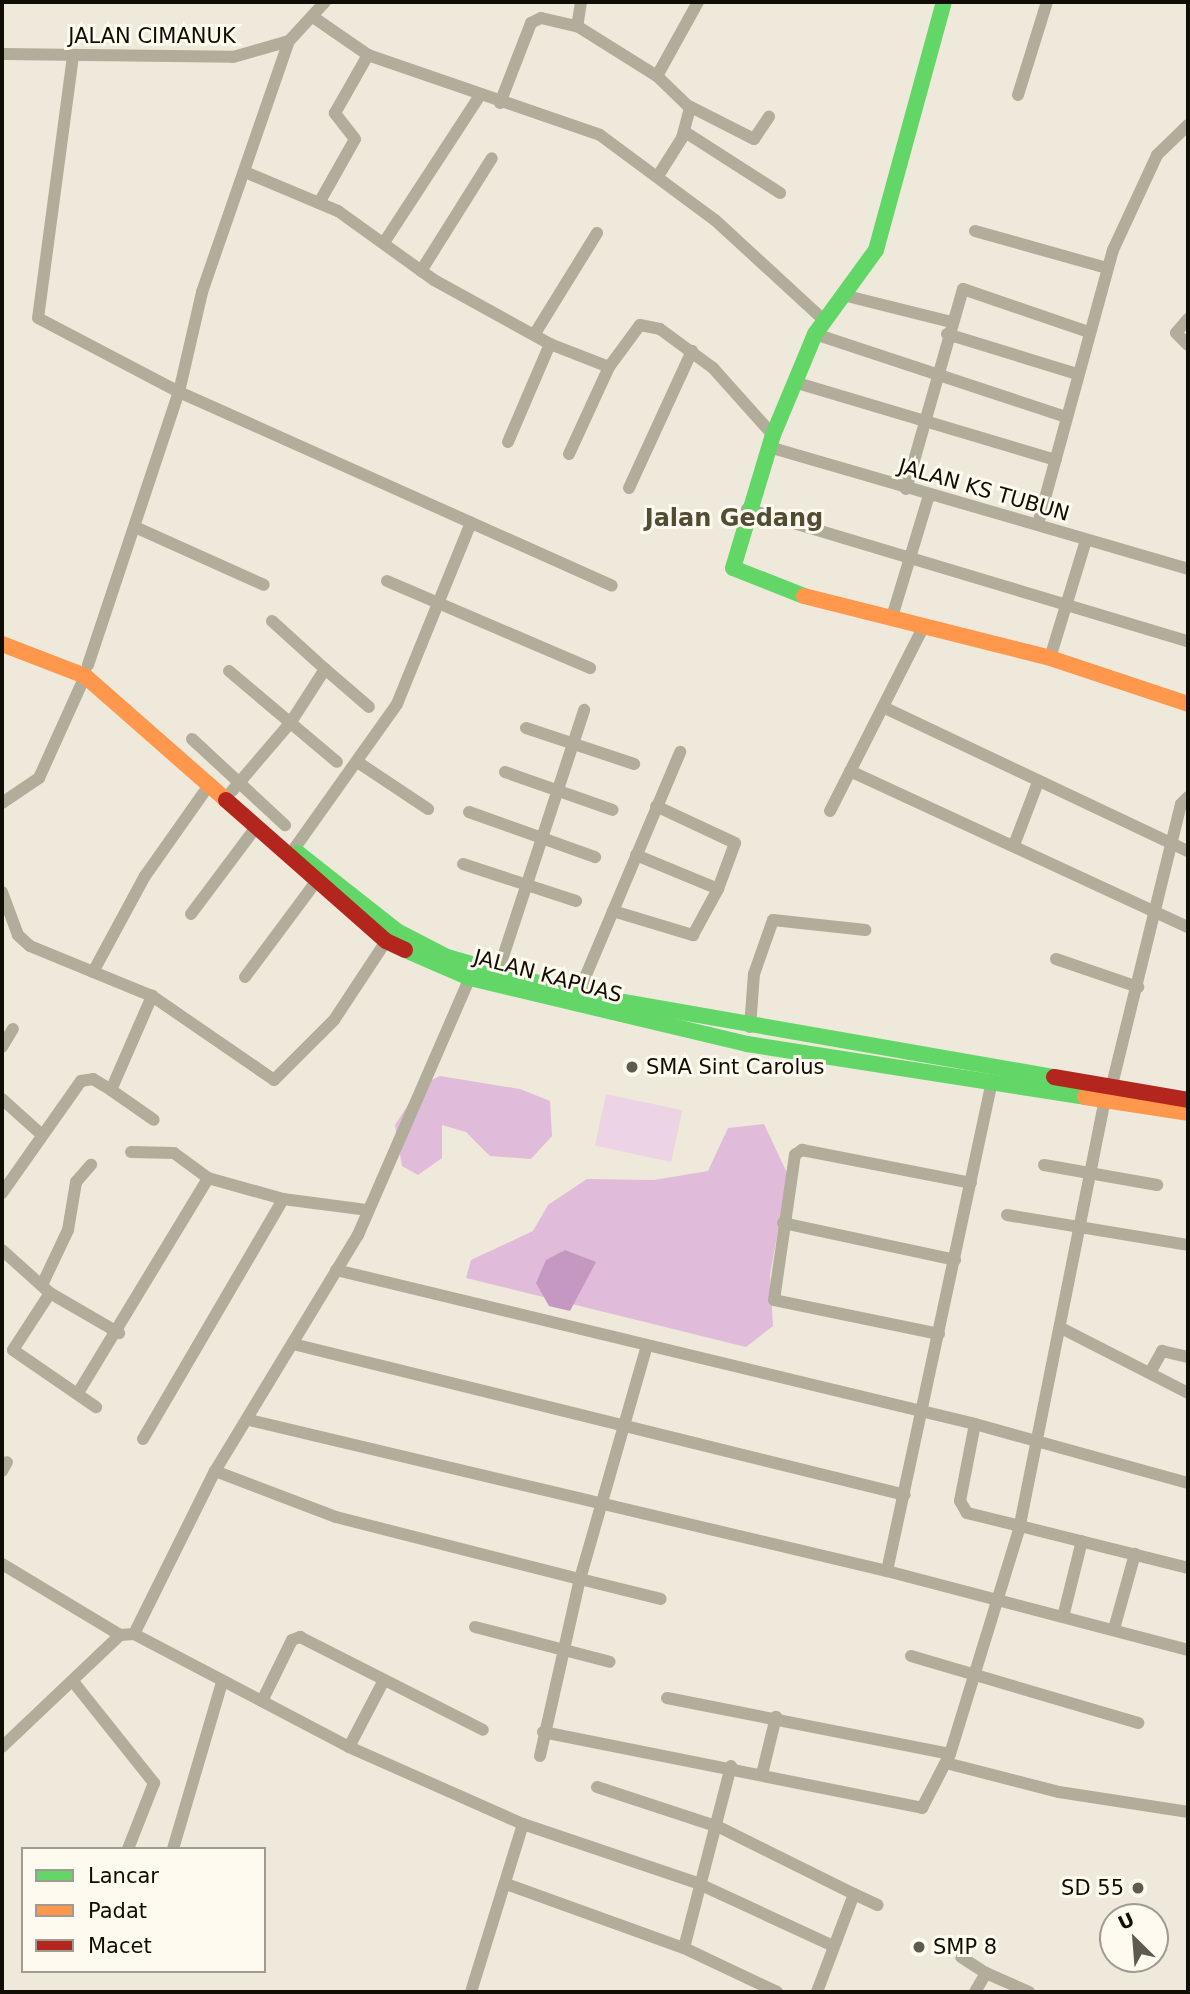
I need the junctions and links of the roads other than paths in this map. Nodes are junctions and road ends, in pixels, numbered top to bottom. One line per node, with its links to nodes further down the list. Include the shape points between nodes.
1 (326, 2): 6 (street, JALAN CIMANUK)
2 (581, 2): 7 (street)
3 (698, 2): 12 (street)
4 (944, 2): 30 (street, via 876,250)
5 (1047, 2): 14 (street)
6 (313, 17): 8 (street, JALAN CIMANUK); 10 (street)
7 (577, 26): 12 (street); 15 (street, via 541,18 531,23)
8 (289, 41): 11 (street, JALAN CIMANUK, via 233,57); 21 (street)
9 (2, 54): 11 (street, JALAN CIMANUK)
10 (368, 55): 13 (street); 24 (street, via 335,113 355,139)
11 (72, 56): 43 (street, via 35,313)
12 (657, 76): 16 (street)
13 (480, 95): 15 (street); 27 (street)
14 (1018, 95)
15 (500, 103): 22 (street, via 600,135)
16 (689, 106): 17 (street, via 754,139); 19 (street)
17 (769, 117)
18 (1188, 125): 28 (street, via 1157,155)
19 (685, 132): 22 (street); 23 (street)
20 (492, 158): 29 (street)
21 (246, 172): 24 (street); 43 (street, via 202,292)
22 (658, 176): 32 (street)
23 (780, 193)
24 (319, 203): 27 (street)
25 (975, 231): 28 (street)
26 (597, 233): 35 (street)
27 (385, 241): 29 (street)
28 (1107, 268): 34 (street)
29 (421, 271): 35 (street)
30 (844, 295): 32 (street); 33 (street)
31 (1188, 318): 37 (street, via 1176,332)
32 (820, 328): 41 (street); 42 (street)
33 (949, 328): 34 (street, via 959,293 967,288); 40 (street); 41 (street)
34 (1086, 331): 40 (street)
35 (534, 335): 36 (street)
36 (550, 344): 39 (street); 47 (street)
37 (1188, 345)
38 (692, 351): 39 (street, via 660,329 637,325); 46 (street); 50 (street)
39 (609, 367): 48 (street)
40 (1077, 374): 44 (street)
41 (937, 375): 44 (street); 45 (street)
42 (794, 382): 45 (street); 46 (street)
43 (179, 392): 54 (street); 56 (street)
44 (1066, 417): 49 (street)
45 (925, 419): 49 (street); 51 (street)
46 (771, 441): 51 (street, JALAN KS TUBUN); 53 (street)
47 (508, 442)
48 (569, 454)
49 (1056, 460): 55 (street)
50 (629, 488)
51 (906, 489): 52 (street, JALAN KS TUBUN)
52 (929, 495): 55 (street, JALAN KS TUBUN); 58 (street)
53 (747, 509): 58 (street); 65 (street, via 733,556 735,573)
54 (471, 523): 62 (street); 63 (street)
55 (1038, 524): 57 (street, JALAN KS TUBUN)
56 (135, 527): 61 (street); 74 (street)
57 (1086, 540): 59 (street, JALAN KS TUBUN); 64 (street)
58 (909, 555): 64 (street); 65 (street)
59 (1188, 569)
60 (387, 581): 63 (street)
61 (264, 585)
62 (612, 586)
63 (436, 599): 72 (street); 86 (street, via 397,704)
64 (1064, 605): 69 (street); 71 (street)
65 (892, 618): 67 (street)
66 (272, 621): 73 (street)
67 (924, 626): 71 (street); 78 (street)
68 (2, 632): 74 (street, JALAN KAPUAS)
69 (1188, 641)
70 (2, 645): 74 (street, JALAN KAPUAS)
71 (1050, 658): 76 (street)
72 (590, 668)
73 (325, 669): 77 (street); 80 (street)
74 (87, 671): 91 (street, JALAN KAPUAS); 92 (street, JALAN KAPUAS); 95 (street, via 39,778)
75 (229, 671): 80 (street)
76 (1188, 704)
77 (369, 707)
78 (883, 707): 88 (street); 90 (street)
79 (584, 709): 83 (street)
80 (291, 722): 85 (street); 92 (street)
81 (526, 728): 83 (street)
82 (192, 738): 92 (street)
83 (573, 742): 87 (street); 93 (street)
84 (680, 751): 96 (street)
85 (337, 762)
86 (359, 763): 97 (street); 106 (street)
87 (634, 764)
88 (850, 771): 99 (street); 105 (street)
89 (505, 772): 93 (street)
90 (1038, 782): 104 (street); 105 (street)
91 (210, 784): 102 (street, JALAN KAPUAS); 123 (street, via 145,876)
92 (235, 787): 101 (street); 106 (street, JALAN KAPUAS)
93 (558, 789): 98 (street); 103 (street)
94 (1188, 797): 104 (street)
95 (2, 803)
96 (656, 806): 108 (street); 113 (street, via 735,843)
97 (428, 809)
98 (613, 810)
99 (830, 811)
100 (469, 812): 103 (street)
101 (285, 825)
102 (257, 827): 111 (street, JALAN KAPUAS); 118 (street)
103 (541, 838): 109 (street); 112 (street)
104 (1172, 844): 107 (street); 117 (street)
105 (1014, 845): 117 (street)
106 (294, 849): 124 (street, JALAN KAPUAS, via 397,932 447,957)
107 (1188, 851)
108 (636, 855): 113 (street); 116 (street)
109 (595, 857)
110 (463, 864): 112 (street)
111 (315, 883): 121 (street, JALAN KAPUAS); 125 (street)
112 (525, 883): 115 (street); 124 (street)
113 (718, 889): 116 (street, via 693,935)
114 (2, 892): 123 (street, via 18,935 30,946)
115 (576, 901)
116 (613, 911): 128 (street)
117 (1154, 912): 119 (street); 127 (street)
118 (191, 914)
119 (1188, 927)
120 (865, 930): 130 (street, via 774,920 754,974)
121 (386, 941): 126 (street, JALAN KAPUAS); 129 (street, via 334,1020 279,1079 269,1078)
122 (1056, 959): 127 (street)
123 (93, 972): 129 (street)
124 (498, 972): 128 (street, JALAN KAPUAS)
125 (245, 977)
126 (470, 978): 134 (street, JALAN KAPUAS, via 621,1018); 152 (street)
127 (1138, 987): 137 (street)
128 (578, 994): 130 (street, JALAN KAPUAS)
129 (152, 996): 136 (street)
130 (750, 1027): 132 (street, JALAN KAPUAS)
131 (13, 1029): 133 (street)
132 (826, 1040): 134 (street); 137 (street, JALAN KAPUAS)
133 (2, 1047)
134 (823, 1057): 135 (street, JALAN KAPUAS)
135 (992, 1083): 137 (street, JALAN KAPUAS); 148 (street)
136 (111, 1090): 141 (street); 142 (street, via 93,1079 80,1081)
137 (1107, 1097): 139 (street, JALAN KAPUAS); 140 (street, JALAN KAPUAS); 146 (street)
138 (2, 1099): 142 (street)
139 (1188, 1100)
140 (1188, 1112)
141 (153, 1120)
142 (42, 1135): 150 (street)
143 (131, 1152): 147 (street, via 174,1153)
144 (91, 1165): 160 (street, via 76,1182 68,1230)
145 (1044, 1166): 146 (street)
146 (1090, 1175): 149 (street); 155 (street)
147 (208, 1178): 151 (street); 162 (street)
148 (971, 1183): 154 (street, via 802,1150 795,1155); 158 (street)
149 (1157, 1185)
150 (2, 1193)
151 (283, 1199): 152 (street); 175 (street)
152 (368, 1210): 159 (street)
153 (1007, 1216): 155 (street)
154 (783, 1223): 158 (street); 163 (street, via 773,1284 777,1304)
155 (1080, 1226): 156 (street); 161 (street)
156 (1188, 1245)
157 (2, 1250): 160 (street)
158 (955, 1260): 163 (street)
159 (336, 1270): 164 (street); 165 (street)
160 (46, 1289): 162 (street); 168 (street, via 13,1350)
161 (1063, 1329): 167 (street); 176 (street)
162 (119, 1333): 168 (street)
163 (939, 1334): 171 (street)
164 (293, 1344): 172 (street); 173 (street, via 592,1419)
165 (647, 1346): 171 (street); 173 (street)
166 (1188, 1357): 167 (street, via 1162,1351)
167 (1151, 1371): 169 (street)
168 (78, 1393): 170 (street)
169 (1188, 1393)
170 (96, 1408)
171 (923, 1411): 174 (street); 179 (street)
172 (249, 1420): 177 (street); 180 (street)
173 (622, 1420): 179 (street); 180 (street)
174 (975, 1424): 176 (street); 181 (street, via 960,1501 967,1513)
175 (143, 1438)
176 (1040, 1441): 178 (street); 181 (street)
177 (215, 1471): 187 (street, via 337,1517); 193 (street)
178 (1188, 1483)
179 (905, 1495): 186 (street)
180 (602, 1502): 186 (street); 187 (street)
181 (1020, 1526): 182 (street); 189 (street)
182 (1082, 1541): 183 (street); 190 (street)
183 (1135, 1553): 185 (street); 192 (street)
184 (2, 1564): 194 (street)
185 (1188, 1568)
186 (887, 1571): 189 (street)
187 (580, 1578): 188 (street); 195 (street)
188 (661, 1599)
189 (998, 1601): 190 (street); 199 (street)
190 (1063, 1617): 192 (street)
191 (475, 1627): 195 (street)
192 (1114, 1629): 196 (street)
193 (134, 1633): 194 (street); 201 (street)
194 (120, 1635): 202 (street)
195 (562, 1650): 198 (street); 208 (street)
196 (1188, 1650)
197 (911, 1656): 199 (street)
198 (610, 1662)
199 (976, 1674): 206 (street); 212 (street)
200 (383, 1682): 204 (street, via 296,1637); 207 (street); 210 (street)
201 (222, 1683): 204 (street); 220 (street)
202 (75, 1684): 209 (street); 219 (street, via 153,1783)
203 (667, 1698): 205 (street)
204 (262, 1701): 210 (street)
205 (776, 1717): 212 (street); 214 (street)
206 (1138, 1723)
207 (483, 1730)
208 (543, 1732): 211 (street); 213 (street)
209 (2, 1747)
210 (349, 1747): 217 (street)
211 (540, 1756)
212 (948, 1758): 214 (street, via 925,1804 914,1809); 216 (street, via 1059,1792)
213 (731, 1766): 214 (street); 218 (street)
214 (762, 1774)
215 (597, 1787): 218 (street)
216 (1188, 1812)
217 (517, 1821): 221 (street); 222 (street)
218 (719, 1828): 221 (street); 223 (street)
219 (129, 1847)
220 (174, 1847)
221 (697, 1883): 225 (street); 226 (street)
222 (506, 1884): 226 (street); 229 (street)
223 (854, 1894): 224 (street); 225 (street)
224 (878, 1905)
225 (831, 1945): 231 (street)
226 (684, 1948): 230 (street)
227 (961, 1958): 228 (street)
228 (986, 1973): 232 (street); 233 (street)
229 (471, 1992)
230 (777, 1992)
231 (817, 1992)
232 (975, 1992)
233 (1030, 1992)

